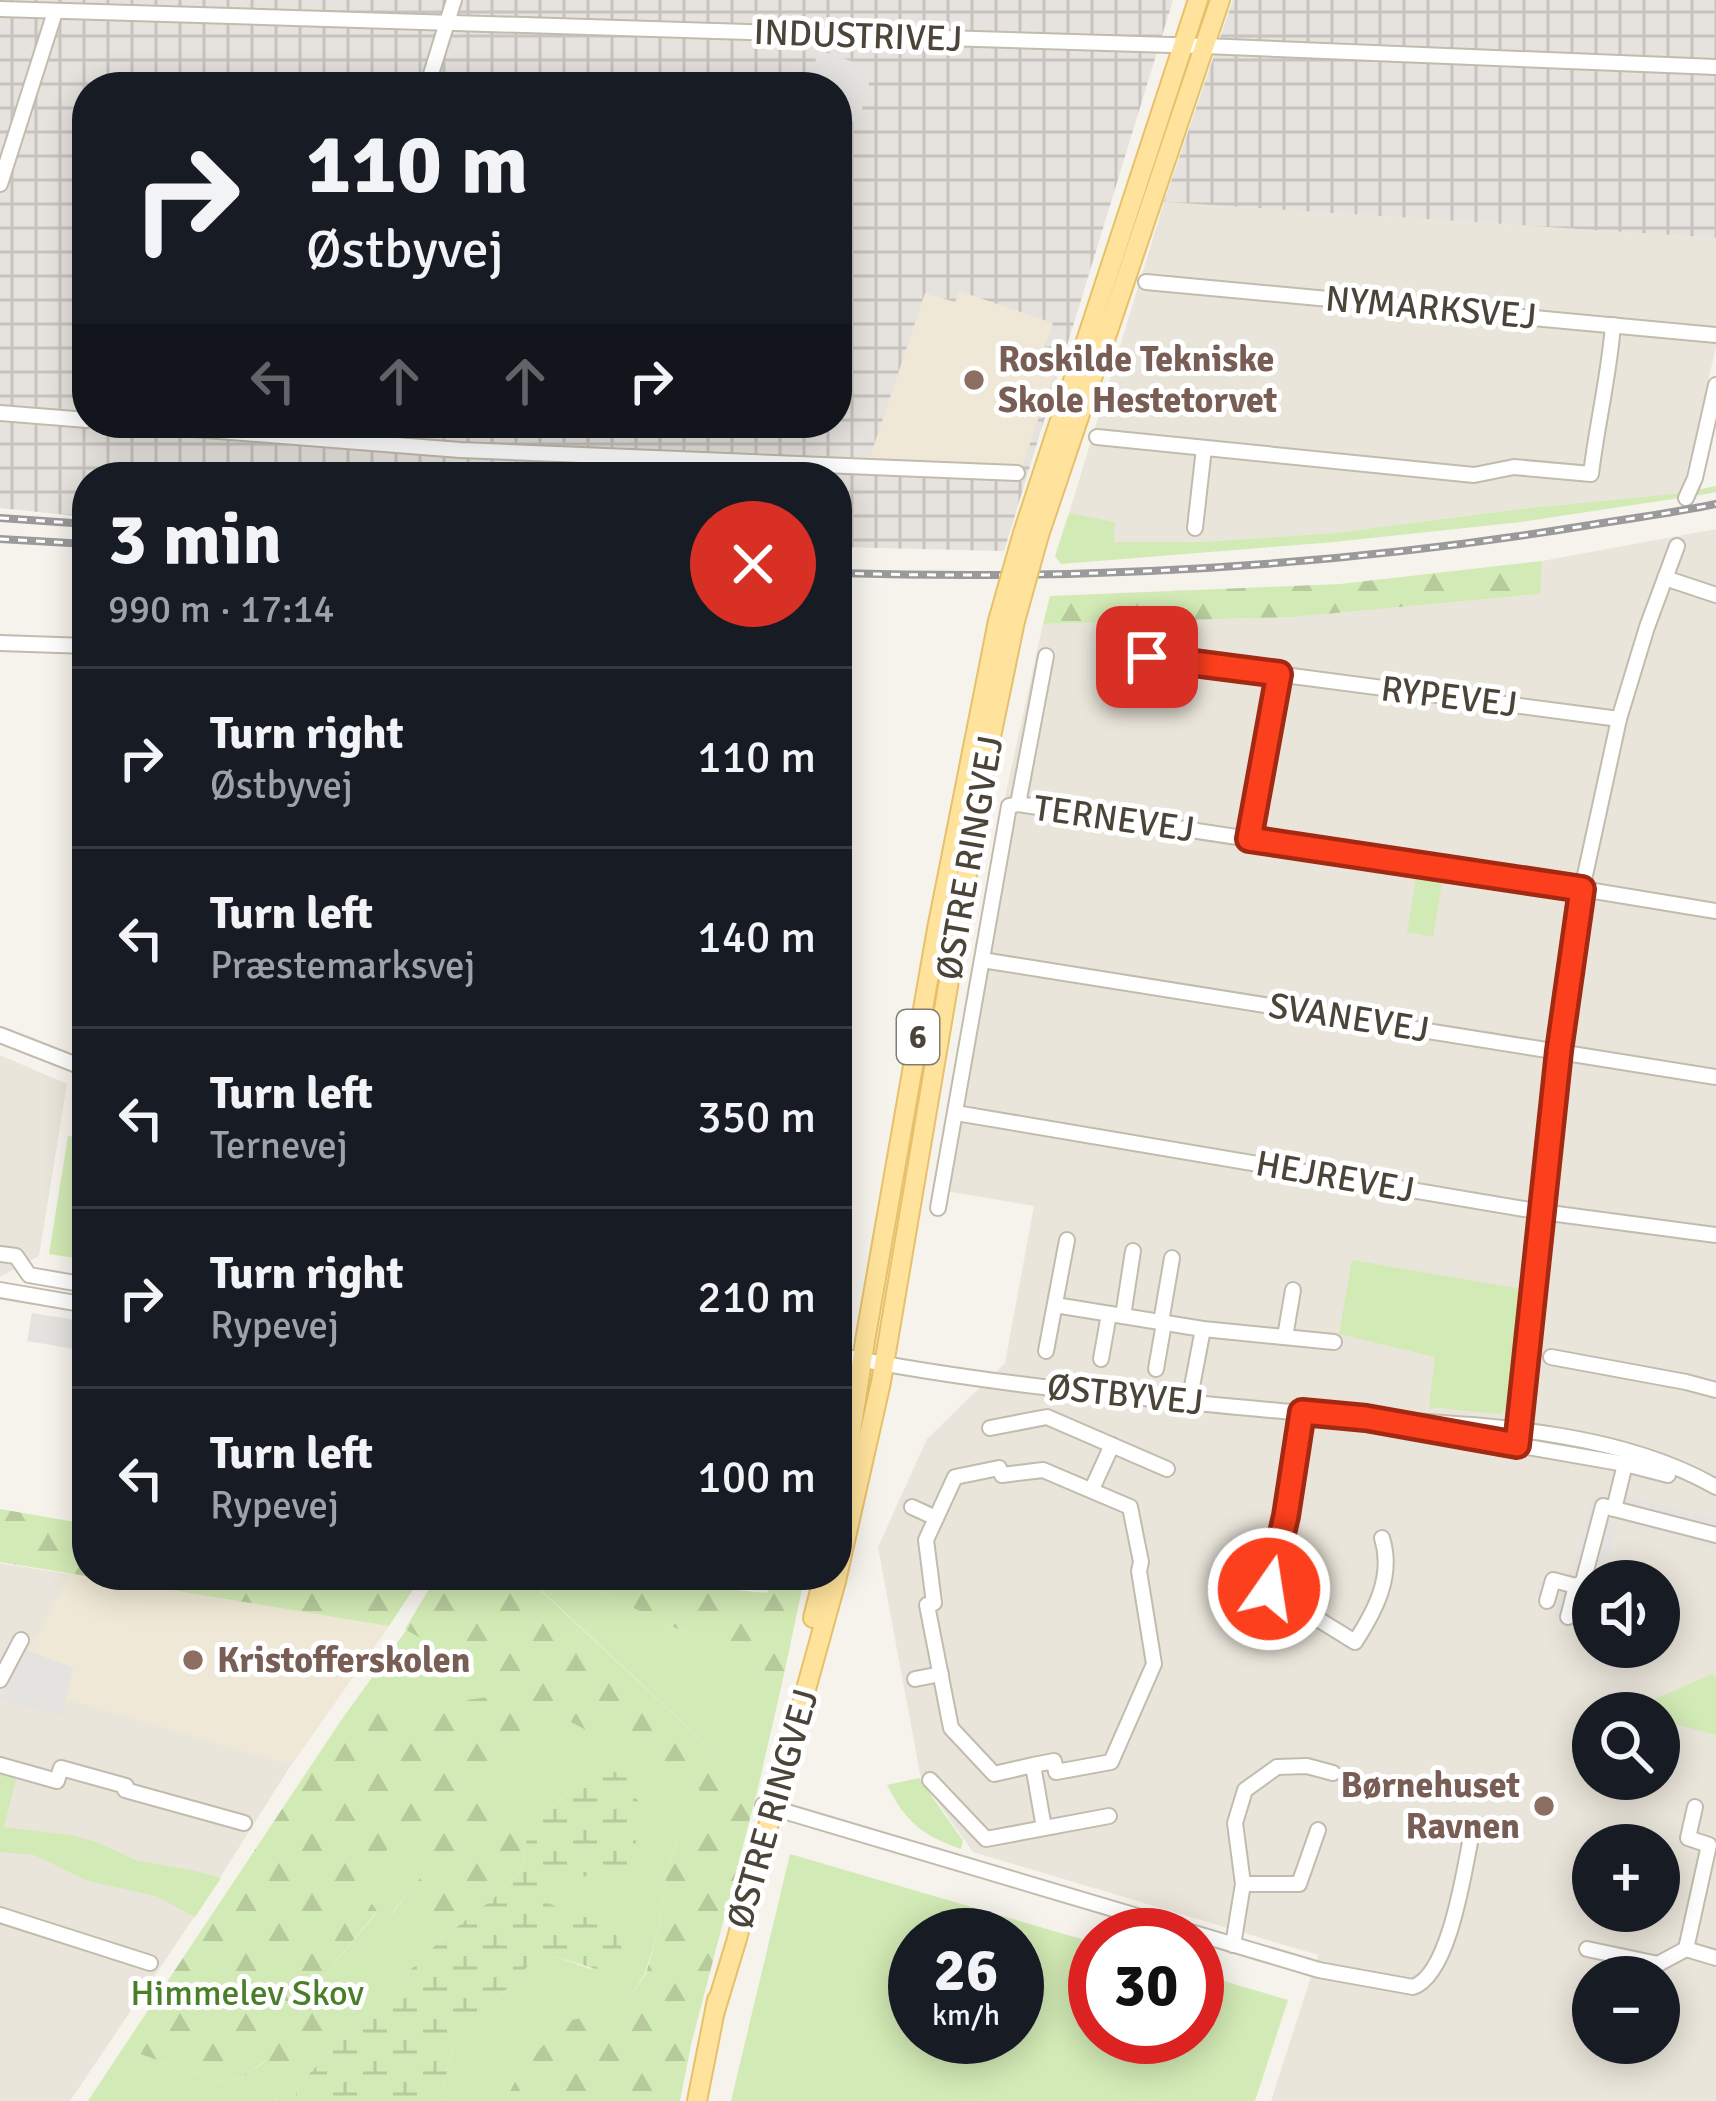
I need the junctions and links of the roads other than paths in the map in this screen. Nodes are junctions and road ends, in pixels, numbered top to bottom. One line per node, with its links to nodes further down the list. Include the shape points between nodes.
1 (454, 0): 6 (street)
2 (1198, 0): 7 (main road, ØSTRE RINGVEJ / 6)
3 (1220, 0): 8 (main road, ØSTRE RINGVEJ / 6)
4 (0, 9): 5 (street, INDUSTRIVEJ)
5 (55, 12): 6 (street, INDUSTRIVEJ); 11 (street)
6 (447, 24): 7 (street, INDUSTRIVEJ); 10 (street)
7 (1183, 45): 8 (street, INDUSTRIVEJ); 27 (main road, ØSTRE RINGVEJ / 6)
8 (1204, 46): 9 (street, INDUSTRIVEJ); 27 (main road, ØSTRE RINGVEJ / 6)
9 (1716, 67)
10 (432, 72)
11 (0, 184)
12 (1146, 282): 13 (street, NYMARKSVEJ)
13 (1613, 325): 14 (street, NYMARKSVEJ); 21 (street, via 1591,474 1514,467 1474,476)
14 (1716, 335)
15 (1716, 385): 25 (street)
16 (0, 413): 17 (street)
17 (72, 420)
18 (1097, 437): 21 (street)
19 (294, 438): 20 (street)
20 (318, 440): 22 (street)
21 (1204, 448): 26 (street)
22 (738, 462)
23 (852, 466): 24 (street)
24 (1017, 473)
25 (1686, 498)
26 (1195, 528)
27 (1031, 534): 31 (main road, ØSTRE RINGVEJ / 6, bridge)
28 (1677, 546): 29 (street)
29 (1665, 578): 30 (street); 37 (street)
30 (1716, 596)
31 (1006, 621): 71 (main road, ØSTRE RINGVEJ / 6, via 933,952); 72 (main road, ØSTRE RINGVEJ / 6)
32 (0, 643): 33 (street)
33 (72, 645)
34 (1046, 656): 38 (street)
35 (1147, 657): 36 (street, RYPEVEJ)
36 (1279, 674): 37 (street, RYPEVEJ); 39 (street)
37 (1619, 719): 40 (street)
38 (1014, 805): 39 (street, TERNEVEJ); 42 (street)
39 (1249, 839): 40 (street, TERNEVEJ)
40 (1582, 889): 41 (street, TERNEVEJ); 44 (street)
41 (1716, 911)
42 (982, 960): 44 (street, SVANEVEJ); 47 (street)
43 (0, 1035): 45 (street)
44 (1559, 1051): 46 (street, SVANEVEJ); 49 (street)
45 (72, 1063)
46 (1716, 1077)
47 (956, 1113): 48 (street); 49 (street, HEJREVEJ)
48 (938, 1208)
49 (1542, 1212): 50 (street, HEJREVEJ); 81 (street)
50 (1716, 1235)
51 (1066, 1240): 61 (street)
52 (1133, 1251): 62 (street)
53 (0, 1253): 55 (street, via 16,1256)
54 (1172, 1258): 63 (street)
55 (29, 1275): 56 (street); 59 (street)
56 (72, 1282)
57 (0, 1289): 59 (street)
58 (1293, 1290): 65 (street)
59 (26, 1294): 60 (street)
60 (72, 1302)
61 (1055, 1305): 62 (street); 67 (street)
62 (1116, 1315): 63 (street); 70 (street)
63 (1162, 1322): 64 (street); 73 (street)
64 (1203, 1329): 65 (street); 76 (street)
65 (1285, 1337): 66 (street)
66 (1334, 1342)
67 (1046, 1351)
68 (1551, 1357): 75 (street)
69 (852, 1358): 71 (street, ØSTBYVEJ)
70 (1101, 1359)
71 (862, 1360): 72 (street, ØSTBYVEJ); 79 (main road, ØSTRE RINGVEJ / 6)
72 (884, 1364): 74 (street, ØSTBYVEJ); 88 (main road, ØSTRE RINGVEJ / 6)
73 (1156, 1369)
74 (1050, 1388): 76 (street, ØSTBYVEJ); 78 (street)
75 (1716, 1390)
76 (1189, 1402): 77 (street, ØSTBYVEJ)
77 (1302, 1412): 81 (street, ØSTBYVEJ); 92 (street, via 1269,1589 1355,1642 1382,1588)
78 (1047, 1417): 80 (street); 82 (street)
79 (852, 1425)
80 (990, 1428)
81 (1518, 1438): 83 (street, ØSTBYVEJ)
82 (1112, 1445): 84 (street); 85 (street)
83 (1626, 1458): 86 (street, ØSTBYVEJ); 89 (street)
84 (1167, 1469)
85 (1092, 1489): 90 (street, via 1043,1470 977,1472 955,1477); 104 (street, via 1130,1507 1154,1664 1111,1762 1056,1772 1054,1761)
86 (1716, 1489)
87 (911, 1507): 90 (street)
88 (852, 1509)
89 (1614, 1509): 91 (street); 93 (street, via 1603,1506)
90 (936, 1518): 102 (street, via 926,1540 934,1604 927,1605)
91 (1716, 1535)
92 (1382, 1538)
93 (1589, 1560)
94 (1572, 1585): 97 (street, via 1553,1580)
95 (820, 1590): 108 (main road, ØSTRE RINGVEJ / 6)
96 (833, 1590): 108 (main road, ØSTRE RINGVEJ / 6)
97 (1547, 1601)
98 (1572, 1602): 99 (street)
99 (1568, 1617)
100 (21, 1640): 101 (street)
101 (2, 1672)
102 (940, 1674): 103 (street); 104 (street, via 951,1728 994,1774)
103 (915, 1678)
104 (1033, 1765): 113 (street)
105 (0, 1766): 111 (street, via 57,1780 61,1768)
106 (1333, 1773): 117 (street, via 1277,1767 1245,1790 1235,1823)
107 (930, 1780): 115 (street)
108 (768, 1807): 116 (street); 124 (main road, ØSTRE RINGVEJ / 6)
109 (1695, 1807): 121 (street, via 1688,1838 1709,1845)
110 (1109, 1816): 113 (street)
111 (244, 1823)
112 (1473, 1827): 119 (street, via 1448,1941 1423,1983 1319,1970)
113 (1044, 1828): 115 (street)
114 (1318, 1830): 117 (street, via 1299,1884)
115 (986, 1839): 116 (street)
116 (975, 1867): 119 (street)
117 (1243, 1884): 119 (street)
118 (0, 1915): 123 (street)
119 (1233, 1945)
120 (1587, 1949): 121 (street, via 1658,1964)
121 (1686, 1949): 122 (street)
122 (1716, 1958)
123 (150, 1963)
124 (697, 2101)

